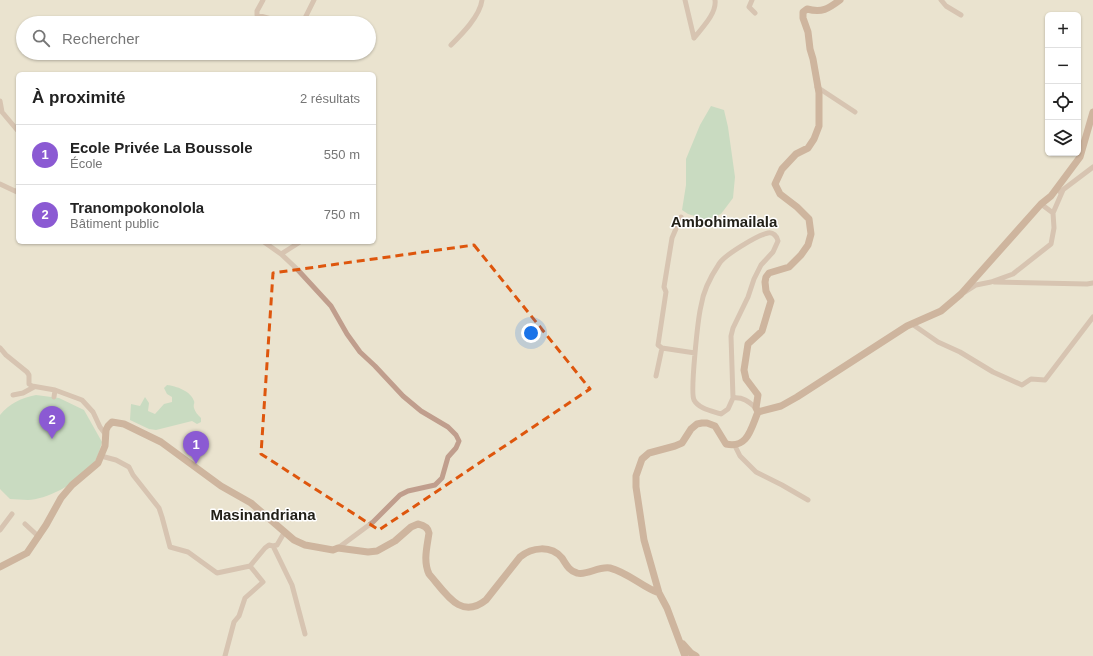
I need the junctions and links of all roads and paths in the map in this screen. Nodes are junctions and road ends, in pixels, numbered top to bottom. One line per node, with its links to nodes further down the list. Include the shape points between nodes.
1 (263, 0): 11 (street, via 257,11 257,15)
2 (314, 0): 12 (street)
3 (482, 0): 13 (street, via 466,30)
4 (685, 0): 5 (street, via 694,38 714,11)
5 (715, 0)
6 (752, 0): 9 (street, via 749,7)
7 (840, 0): 14 (street, via 819,12 807,9 803,12)
8 (941, 0): 10 (street)
9 (755, 13)
10 (961, 15)
11 (260, 16)
12 (306, 16)
13 (451, 45)
14 (818, 87): 16 (street); 44 (street, via 819,126 814,139 808,148 796,154 782,169 775,184 780,194 809,219 811,234 801,255 789,267 768,273 766,277 766,290 771,301 762,331 748,344 744,370 746,379 758,395)
15 (0, 101): 18 (street, via 2,112)
16 (855, 112)
17 (1093, 112): 23 (street, via 1080,157)
18 (16, 129)
19 (1093, 167): 21 (street)
20 (0, 184): 22 (street)
21 (1063, 190): 23 (street); 25 (street)
22 (16, 192)
23 (1051, 196): 24 (street)
24 (1042, 204): 25 (street); 32 (street)
25 (1052, 213): 30 (street, via 1052,244 1013,274)
26 (681, 217): 36 (street, via 672,238 664,287 666,292 658,345)
27 (267, 244): 29 (street)
28 (297, 244): 29 (street)
29 (281, 254): 55 (street, via 331,306 360,352 403,396 421,411 448,427 459,441 448,457 442,478 435,485 400,495 373,522)
30 (991, 282): 31 (street); 32 (street, via 976,285)
31 (1093, 283)
32 (961, 294): 34 (street, via 941,311)
33 (1093, 317): 34 (street, via 1045,380 1032,379 1022,384 993,372 938,342)
34 (912, 324): 44 (street, via 797,398 782,406)
35 (0, 348): 39 (street, via 27,372 30,384)
36 (662, 348): 37 (street); 38 (street)
37 (695, 354): 43 (street, via 694,400 700,406 721,414 728,409); 43 (street, via 701,305 720,263 730,252 768,232 773,233 778,241 754,280 733,328)
38 (656, 376)
39 (34, 387): 40 (street); 41 (street)
40 (55, 390): 42 (street); 45 (street, via 84,402)
41 (13, 395)
42 (54, 397)
43 (732, 398): 44 (street, via 744,399)
44 (757, 410): 46 (street, via 746,439)
45 (106, 435): 47 (street); 52 (street, via 108,426 117,422 151,436 221,486 251,503)
46 (735, 446): 48 (street, via 740,456 756,472); 58 (street, via 726,444 715,426 702,423 691,429 682,443 649,453 642,459 636,476 636,487 644,540)
47 (101, 456): 53 (street, via 95,467 61,498); 56 (street, via 129,467 159,508 170,547 188,552 217,573)
48 (808, 500)
49 (12, 514): 51 (street)
50 (25, 524): 53 (street)
51 (0, 529)
52 (284, 533): 54 (street, via 277,545); 55 (street, via 305,545 333,550)
53 (39, 537): 57 (street, via 28,553)
54 (273, 546): 56 (street, via 265,548); 59 (street, via 292,585)
55 (338, 548): 58 (street, via 377,551 396,541 411,527 422,525 428,530 426,562 429,574 456,603 468,608 486,600 520,557 536,549 556,553 574,573 582,574 609,568)
56 (250, 566): 61 (street, via 263,582 245,598 239,616 234,622)
57 (0, 567)
58 (659, 593): 60 (street)
59 (306, 634)
60 (680, 641): 62 (street); 63 (street)
61 (225, 656)
62 (685, 656)
63 (696, 656)

